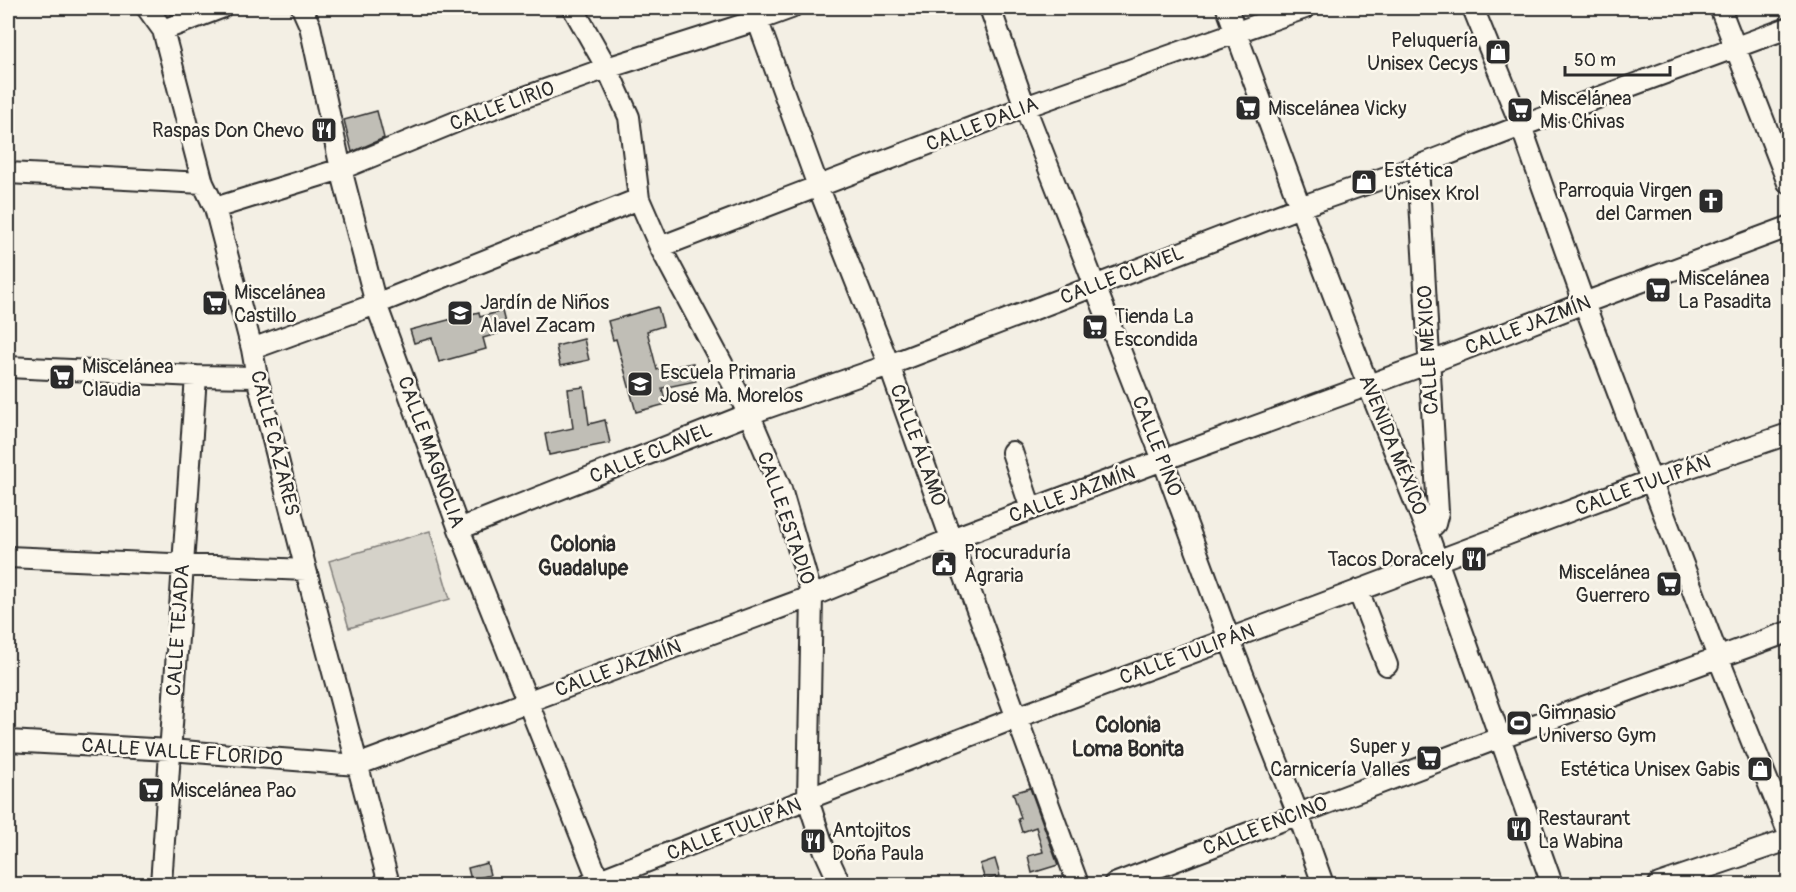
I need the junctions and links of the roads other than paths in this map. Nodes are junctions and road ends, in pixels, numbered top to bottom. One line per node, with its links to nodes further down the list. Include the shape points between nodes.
1 (147, 8): 13 (street, CALLE CÁZARES)
2 (221, 8): 13 (street)
3 (302, 8): 20 (street, CALLE MAGNOLIA, via 310,26)
4 (573, 8): 16 (street, CALLE ESTADIO)
5 (791, 8): 11 (street, CALLE LIRIO)
6 (990, 8): 17 (street, CALLE PINO)
7 (1227, 8): 14 (street, AVENIDA MÉXICO)
8 (1305, 8): 14 (street, CALLE DALIA)
9 (1473, 8): 18 (street)
10 (1720, 8): 15 (street)
11 (756, 14): 16 (street, CALLE LIRIO); 24 (street, CALLE ÁLAMO)
12 (1788, 28): 15 (street, CALLE CLAVEL)
13 (163, 30): 22 (street, CALLE CÁZARES)
14 (1237, 32): 17 (street, CALLE DALIA); 26 (street, AVENIDA MÉXICO)
15 (1735, 48): 18 (street, CALLE CLAVEL); 23 (street)
16 (607, 68): 20 (street, CALLE LIRIO, via 464,119); 25 (street, CALLE ESTADIO, via 629,117)
17 (1025, 107): 24 (street, CALLE DALIA); 30 (street, CALLE PINO)
18 (1521, 126): 19 (street, CALLE CLAVEL); 31 (street)
19 (1418, 166): 26 (street, CALLE CLAVEL); 34 (street, CALLE MÉXICO)
20 (341, 169): 27 (street, CALLE LIRIO); 32 (street, CALLE MAGNOLIA)
21 (8, 173): 22 (street)
22 (203, 183): 27 (street, CALLE CÁZARES)
23 (1788, 183)
24 (818, 186): 29 (street, CALLE DALIA); 35 (street, CALLE ÁLAMO)
25 (639, 200): 29 (street, CALLE ESTADIO); 32 (street)
26 (1300, 207): 30 (street, CALLE CLAVEL); 39 (street, AVENIDA MÉXICO)
27 (215, 208): 33 (street, CALLE CÁZARES)
28 (1788, 227): 31 (street, CALLE JAZMÍN)
29 (660, 247): 40 (street, CALLE ESTADIO)
30 (1094, 285): 35 (street, CALLE CLAVEL); 43 (street, CALLE PINO)
31 (1584, 303): 34 (street, CALLE JAZMÍN); 44 (street)
32 (376, 304): 33 (street); 46 (street, CALLE MAGNOLIA)
33 (252, 349): 38 (street, CALLE CÁZARES)
34 (1429, 363): 39 (street, CALLE JAZMÍN); 47 (street, CALLE MÉXICO, via 1438,512 1435,524)
35 (889, 365): 40 (street, CALLE CLAVEL); 48 (street, CALLE ÁLAMO)
36 (8, 368): 37 (street)
37 (196, 376): 38 (street); 51 (street, CALLE TEJADA)
38 (257, 377): 52 (street, CALLE CÁZARES)
39 (1368, 385): 43 (street, CALLE JAZMÍN); 47 (street, AVENIDA MÉXICO)
40 (749, 414): 46 (street, CALLE CLAVEL); 54 (street, CALLE ESTADIO, via 781,489)
41 (1788, 434): 44 (street, CALLE TULIPÁN)
42 (1012, 452): 45 (street)
43 (1163, 460): 45 (street, CALLE JAZMÍN); 56 (street, CALLE PINO)
44 (1652, 480): 50 (street, CALLE TULIPÁN); 57 (street)
45 (1031, 509): 48 (street, CALLE JAZMÍN)
46 (459, 529): 59 (street, CALLE MAGNOLIA)
47 (1427, 532): 50 (street, AVENIDA MÉXICO)
48 (951, 539): 54 (street, CALLE JAZMÍN); 60 (street, CALLE ÁLAMO)
49 (8, 557): 51 (street)
50 (1437, 561): 53 (street, CALLE TULIPÁN); 61 (street, AVENIDA MÉXICO)
51 (183, 566): 52 (street); 63 (street, CALLE TEJADA)
52 (306, 570): 64 (street, CALLE CÁZARES)
53 (1358, 590): 56 (street, CALLE TULIPÁN); 58 (street)
54 (812, 596): 59 (street, CALLE JAZMÍN); 65 (street, CALLE ESTADIO)
55 (1788, 632): 57 (street, CALLE ENCINO)
56 (1229, 639): 60 (street, CALLE TULIPÁN); 66 (street, CALLE PINO)
57 (1718, 657): 61 (street, CALLE ENCINO); 67 (street)
58 (1387, 665)
59 (526, 702): 64 (street, CALLE JAZMÍN); 69 (street, CALLE MAGNOLIA)
60 (1018, 717): 65 (street, CALLE TULIPÁN); 73 (street, CALLE ÁLAMO)
61 (1499, 738): 66 (street, CALLE ENCINO); 76 (street, AVENIDA MÉXICO)
62 (8, 741): 63 (street, CALLE VALLE FLORIDO)
63 (170, 750): 64 (street, CALLE VALLE FLORIDO); 70 (street, CALLE TEJADA)
64 (357, 765): 71 (street, CALLE CÁZARES)
65 (808, 800): 69 (street, CALLE TULIPÁN); 72 (street, CALLE ESTADIO)
66 (1298, 814): 74 (street, CALLE ENCINO); 75 (street, CALLE PINO)
67 (1788, 832)
68 (1788, 840): 77 (street)
69 (596, 883)
70 (161, 885)
71 (389, 885)
72 (840, 885)
73 (1078, 885)
74 (1114, 885)
75 (1323, 885)
76 (1552, 885)
77 (1659, 885)

